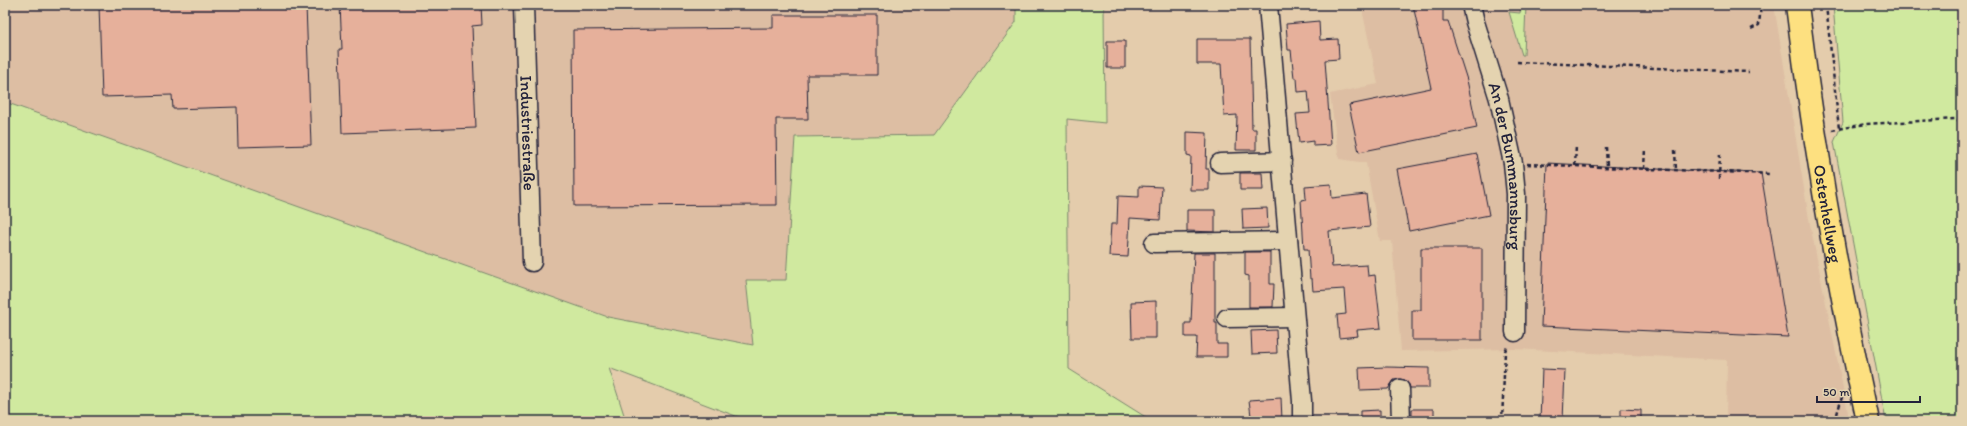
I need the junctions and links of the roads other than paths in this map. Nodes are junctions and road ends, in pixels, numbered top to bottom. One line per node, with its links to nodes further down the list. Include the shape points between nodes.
1 (524, 5): 9 (street, Industriestraße)
2 (1268, 5): 5 (street)
3 (1471, 5): 12 (street, An der Bummannsburg, via 1513,163 1516,194)
4 (1796, 5): 16 (main road, Ostenhellweg, via 1813,132 1834,255)
5 (1282, 161): 6 (street); 7 (street)
6 (1220, 163)
7 (1288, 241): 8 (street); 10 (street)
8 (1154, 243)
9 (532, 262)
10 (1294, 317): 11 (street); 14 (street)
11 (1227, 318)
12 (1516, 332)
13 (1400, 389): 15 (street)
14 (1302, 421)
15 (1400, 421)
16 (1868, 421)

